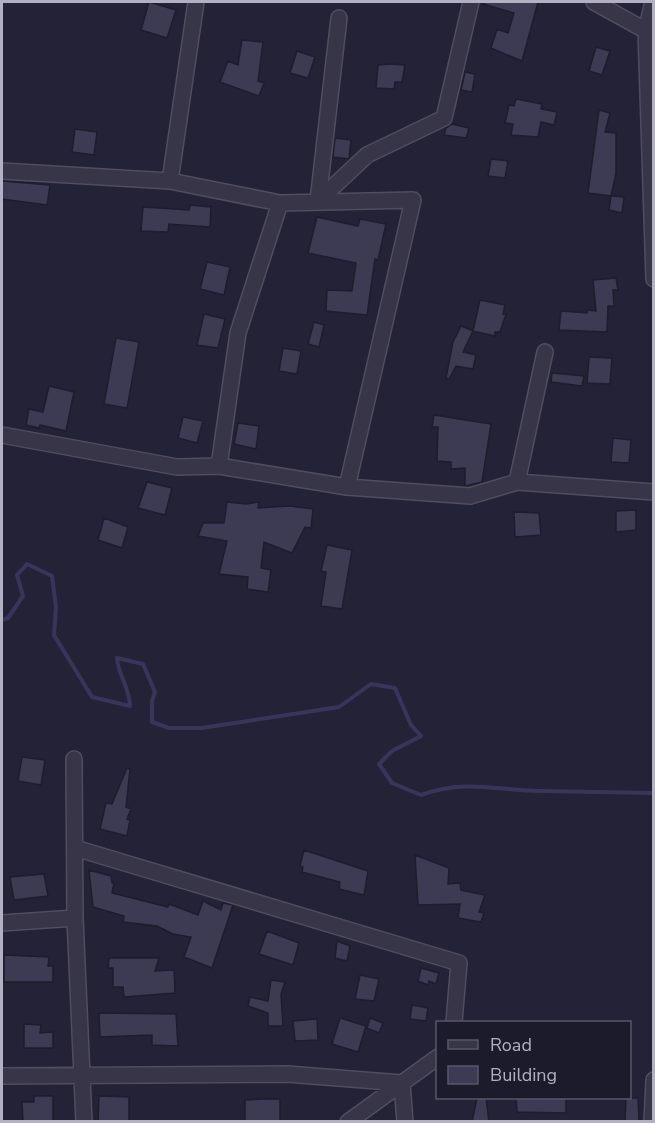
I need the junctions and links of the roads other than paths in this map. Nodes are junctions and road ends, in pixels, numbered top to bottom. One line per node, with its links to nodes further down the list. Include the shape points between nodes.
1 (196, 2): 8 (street)
2 (471, 2): 9 (street, via 444,118 367,155)
3 (594, 2): 6 (street)
4 (653, 2): 6 (street)
5 (339, 18): 9 (street)
6 (650, 33): 11 (street)
7 (2, 171): 8 (street)
8 (170, 181): 10 (street)
9 (318, 201): 10 (street); 16 (street, via 413,200)
10 (280, 202): 14 (street, via 238,333)
11 (654, 279)
12 (545, 352): 15 (street)
13 (2, 435): 14 (street, via 177,467)
14 (219, 466): 16 (street)
15 (517, 482): 16 (street, via 470,496); 17 (street)
16 (347, 487)
17 (654, 492)
18 (74, 759): 19 (street)
19 (75, 848): 20 (street); 22 (street, via 459,963)
20 (75, 918): 21 (street); 24 (street)
21 (2, 923)
22 (454, 1021)
23 (436, 1058): 27 (street)
24 (84, 1074): 25 (street); 27 (street, via 287,1074); 28 (street)
25 (2, 1076)
26 (654, 1080): 31 (street)
27 (402, 1083): 29 (street); 30 (street)
28 (84, 1122)
29 (348, 1122)
30 (405, 1122)
31 (652, 1122)

